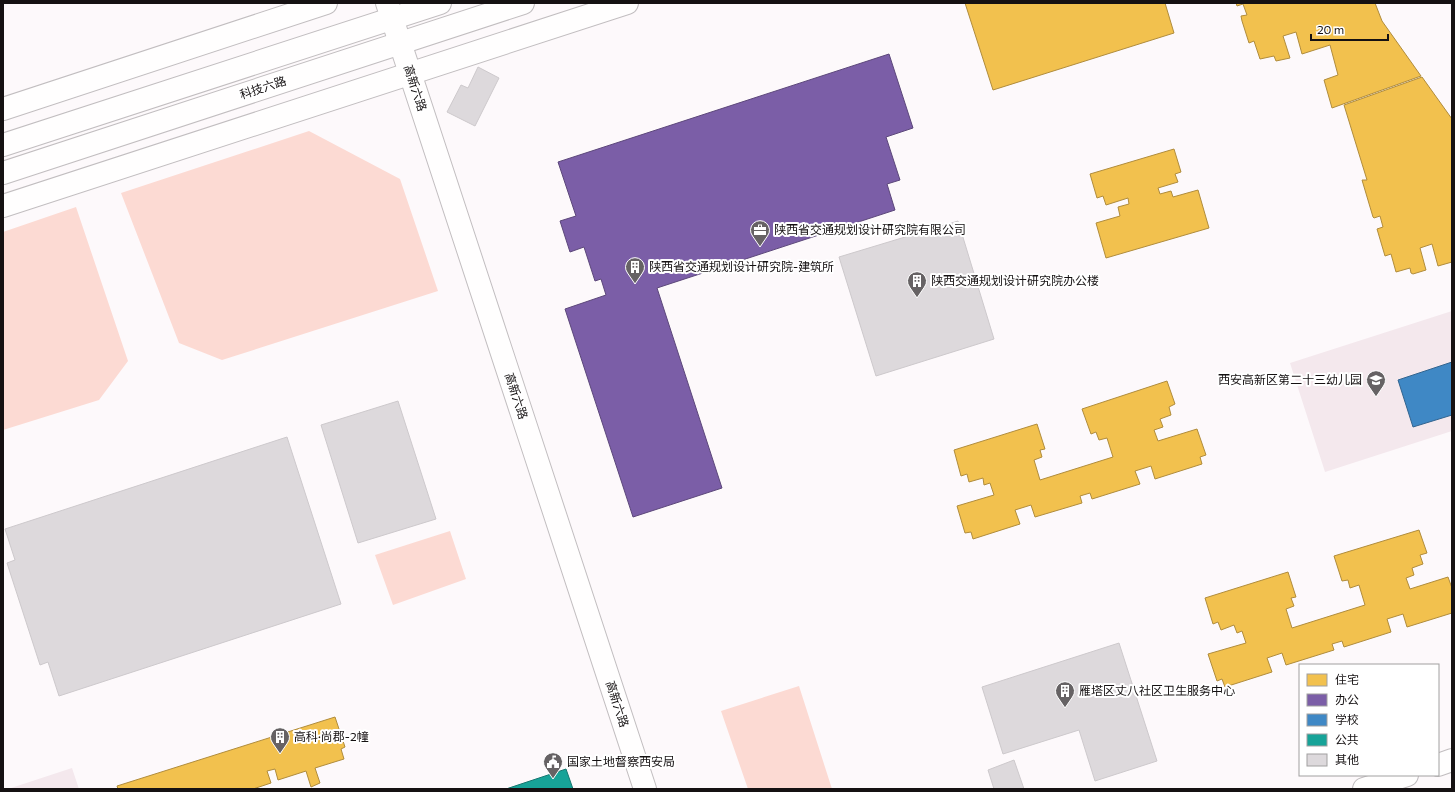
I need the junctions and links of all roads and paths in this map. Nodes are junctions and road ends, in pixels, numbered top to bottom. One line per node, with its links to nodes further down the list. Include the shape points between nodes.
1 (326, 3): 8 (main road)
2 (440, 3): 5 (main road)
3 (523, 3): 6 (main road, 科技六路)
4 (627, 3): 7 (main road)
5 (390, 11): 6 (main road, 高新六路); 9 (main road)
6 (401, 43): 7 (main road, 高新六路); 10 (main road, 科技六路)
7 (411, 74): 11 (main road); 15 (main road, 高新六路)
8 (3, 109)
9 (3, 145)
10 (3, 174)
11 (3, 206)
12 (1452, 760): 13 (main road)
13 (1439, 765)
14 (1404, 776): 16 (main road)
15 (645, 789)
16 (1364, 789)

